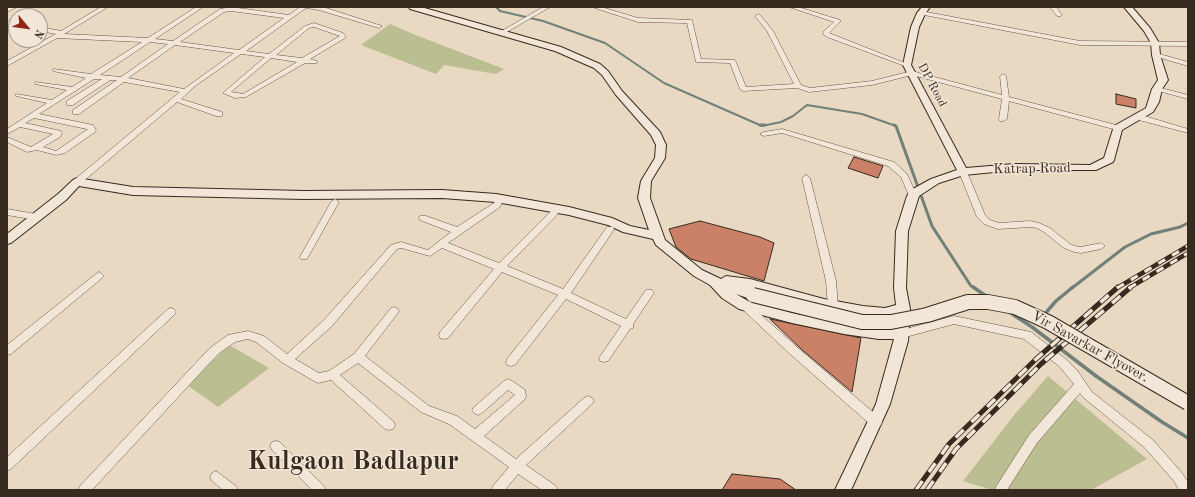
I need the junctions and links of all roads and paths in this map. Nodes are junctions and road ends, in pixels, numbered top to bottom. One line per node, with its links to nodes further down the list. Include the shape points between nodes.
1 (14, 7): 12 (street)
2 (105, 7): 20 (street)
3 (200, 7): 21 (street)
4 (304, 7): 16 (street)
5 (307, 7): 17 (street, via 320,8)
6 (413, 7): 19 (main road)
7 (547, 7): 19 (street)
8 (595, 7): 40 (street, via 638,20 690,21 698,61 733,61 743,89)
9 (792, 7): 32 (street, via 838,21 826,34)
10 (1052, 7): 14 (street)
11 (1128, 7): 23 (main road)
12 (7, 10)
13 (923, 10): 23 (street, via 1080,43); 32 (main road, DP Road, via 915,27)
14 (1059, 15)
15 (758, 16): 40 (street, via 770,30)
16 (289, 17): 22 (street, via 225,9); 25 (street)
17 (378, 26)
18 (48, 31): 20 (street)
19 (503, 32): 73 (main road, via 558,49 597,66 656,134 661,145 660,158 646,181 644,198)
20 (60, 34): 21 (street, via 57,36); 30 (street)
21 (149, 40): 22 (street); 37 (street)
22 (175, 43): 25 (street); 38 (street)
23 (1155, 43): 24 (street); 26 (main road)
24 (1188, 44)
25 (240, 52): 27 (street); 43 (street)
26 (1156, 55): 31 (street); 41 (main road, via 1163,80)
27 (270, 56): 28 (street); 28 (street, via 311,25 343,35); 28 (street, via 226,93 244,96)
28 (303, 60): 29 (street)
29 (315, 62)
30 (7, 64)
31 (1188, 64)
32 (907, 65): 34 (main road, DP Road)
33 (55, 70): 37 (street)
34 (912, 73): 40 (street, via 872,83 808,90); 46 (street); 60 (main road, DP Road)
35 (1002, 76): 46 (street)
36 (106, 79): 37 (street); 38 (street); 48 (street)
37 (89, 80): 42 (street)
38 (122, 80): 43 (street); 49 (street)
39 (36, 83): 42 (street)
40 (798, 86)
41 (1157, 89): 45 (street); 52 (main road, via 1150,110)
42 (73, 91): 48 (street)
43 (186, 91): 47 (street)
44 (18, 95): 48 (street)
45 (1188, 97)
46 (1006, 98): 53 (street); 55 (street)
47 (177, 100): 50 (street); 62 (street)
48 (61, 101): 51 (street)
49 (76, 112)
50 (219, 114)
51 (32, 115): 54 (street); 59 (street, via 90,127 92,130 58,153)
52 (1138, 116): 55 (main road); 56 (street)
53 (1003, 119)
54 (11, 127): 59 (street, via 59,134)
55 (1117, 128): 60 (main road, Katrap Road, via 1109,160 1092,168 1014,167)
56 (1188, 131)
57 (764, 134): 63 (street, via 782,131 891,164 904,176)
58 (7, 139): 59 (street, via 30,150)
59 (37, 148)
60 (963, 172): 63 (main road, Katrap Road, via 935,181); 76 (street, via 981,216 988,222 998,226 1039,226 1074,249)
61 (806, 178): 84 (street, via 831,281)
62 (74, 184): 64 (main road, via 183,200); 65 (main road, via 133,191 304,195 442,194); 68 (main road)
63 (914, 194): 85 (main road, via 902,232 900,288)
64 (335, 202): 65 (main road); 77 (street)
65 (498, 202): 66 (main road); 71 (main road, via 569,211 612,222); 72 (street)
66 (554, 212): 70 (main road); 78 (street)
67 (8, 213): 68 (street)
68 (36, 217): 74 (main road)
69 (423, 218): 72 (street)
70 (610, 229): 71 (main road); 82 (street)
71 (627, 229): 73 (main road)
72 (458, 231): 75 (street)
73 (657, 236): 80 (main road, via 660,242)
74 (7, 240)
75 (441, 244): 78 (street); 94 (street, via 429,253 401,244 394,247 328,323)
76 (1101, 246)
77 (304, 257)
78 (501, 267): 82 (street); 90 (street)
79 (99, 276): 91 (street)
80 (713, 281): 83 (main road, via 727,295); 84 (main road, via 744,283)
81 (649, 293): 88 (street)
82 (565, 294): 88 (street); 95 (street)
83 (749, 300): 89 (main road, via 792,318 844,329); 99 (main road, Vir Savarkar Flyover., bridge, via 862,322 891,322 927,315 968,302 988,302 1016,307 1048,322); 101 (street, via 794,351)
84 (833, 306): 85 (main road, via 885,313)
85 (903, 309): 89 (main road)
86 (394, 310): 92 (street)
87 (171, 312): 105 (street)
88 (629, 325): 93 (street)
89 (902, 334): 97 (street, via 954,320 1027,335 1063,363); 101 (main road)
90 (444, 335)
91 (7, 351)
92 (358, 357): 96 (street); 103 (street, via 425,409 453,420)
93 (604, 358)
94 (287, 360): 96 (street, via 318,378); 108 (street, via 260,339 248,334 232,338 214,351)
95 (511, 362)
96 (332, 375): 102 (street)
97 (1080, 385): 114 (street, via 1033,439); 115 (street, via 1088,395 1148,444 1178,477)
98 (588, 401): 106 (street)
99 (1188, 403)
100 (478, 410): 103 (street, via 508,384 521,393 521,396)
101 (876, 422): 113 (main road)
102 (390, 424)
103 (476, 436): 106 (street)
104 (276, 446): 110 (street)
105 (7, 465)
106 (517, 466): 111 (street); 112 (street)
107 (216, 477): 109 (street)
108 (84, 490)
109 (232, 490)
110 (320, 490)
111 (497, 490)
112 (552, 490)
113 (843, 490)
114 (1000, 490)
115 (1186, 490)

